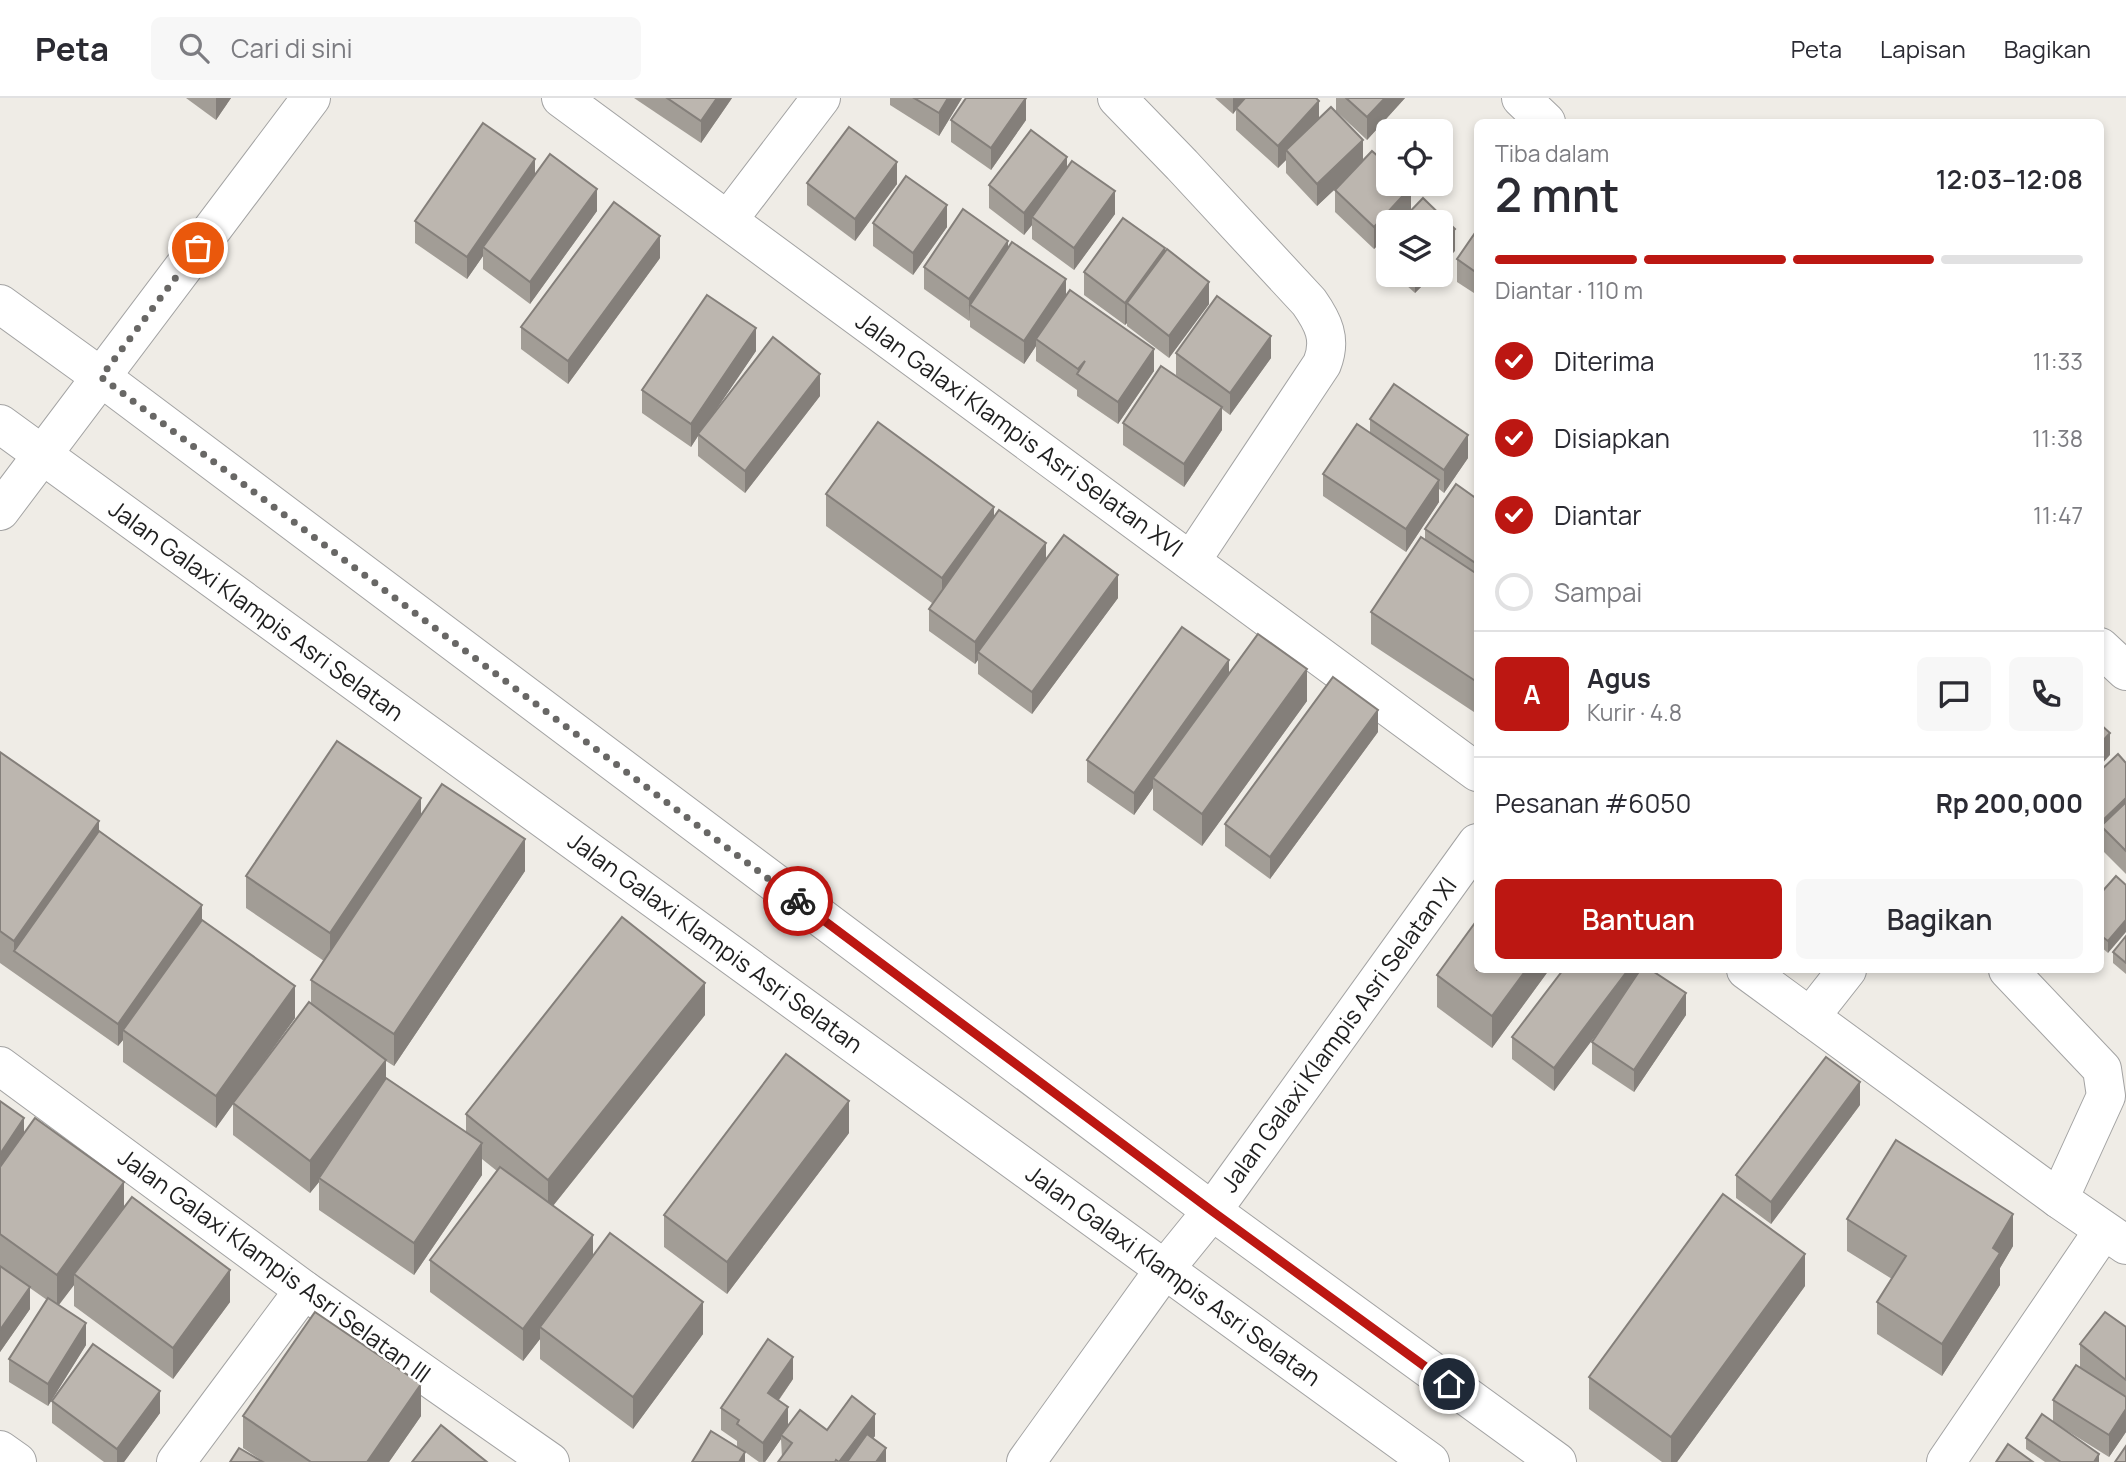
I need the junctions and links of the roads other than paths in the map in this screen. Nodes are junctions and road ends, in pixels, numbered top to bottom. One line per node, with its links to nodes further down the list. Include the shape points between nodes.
1 (312, 98): 9 (street)
2 (561, 98): 7 (street, Jalan Galaxi Klampis Asri Selatan XVI)
3 (821, 98): 7 (street)
4 (1117, 98): 13 (street, via 1309,302 1321,320 1328,344 1322,364)
5 (1521, 98): 6 (street)
6 (1543, 119)
7 (728, 220): 13 (street, Jalan Galaxi Klampis Asri Selatan XVI)
8 (0, 304): 9 (street)
9 (101, 377): 11 (street); 24 (street)
10 (0, 424): 11 (street, Jalan Galaxi Klampis Asri Selatan)
11 (41, 456): 12 (street); 26 (street, Jalan Galaxi Klampis Asri Selatan)
12 (0, 511)
13 (1191, 561): 16 (street, Jalan Galaxi Klampis Asri Selatan XVI)
14 (2104, 651): 15 (street)
15 (2126, 671)
16 (1474, 770)
17 (1474, 847): 24 (street, Jalan Galaxi Klampis Asri Selatan XI)
18 (1750, 973): 21 (street)
19 (1845, 973): 21 (street)
20 (2011, 973): 23 (street, via 2102,1069 2106,1096)
21 (1810, 1017): 23 (street)
22 (0, 1066): 27 (street, Jalan Galaxi Klampis Asri Selatan III)
23 (2059, 1199): 25 (street)
24 (1212, 1211): 26 (street, Jalan Galaxi Klampis Asri Selatan XI); 34 (street)
25 (2115, 1238): 35 (street)
26 (1164, 1270): 32 (street, Jalan Galaxi Klampis Asri Selatan XI); 33 (street, Jalan Galaxi Klampis Asri Selatan)
27 (304, 1290): 30 (street); 31 (street, Jalan Galaxi Klampis Asri Selatan III)
28 (0, 1450): 29 (street)
29 (17, 1462)
30 (176, 1462)
31 (550, 1462)
32 (1026, 1462)
33 (1430, 1462)
34 (1557, 1462)
35 (1947, 1462)

